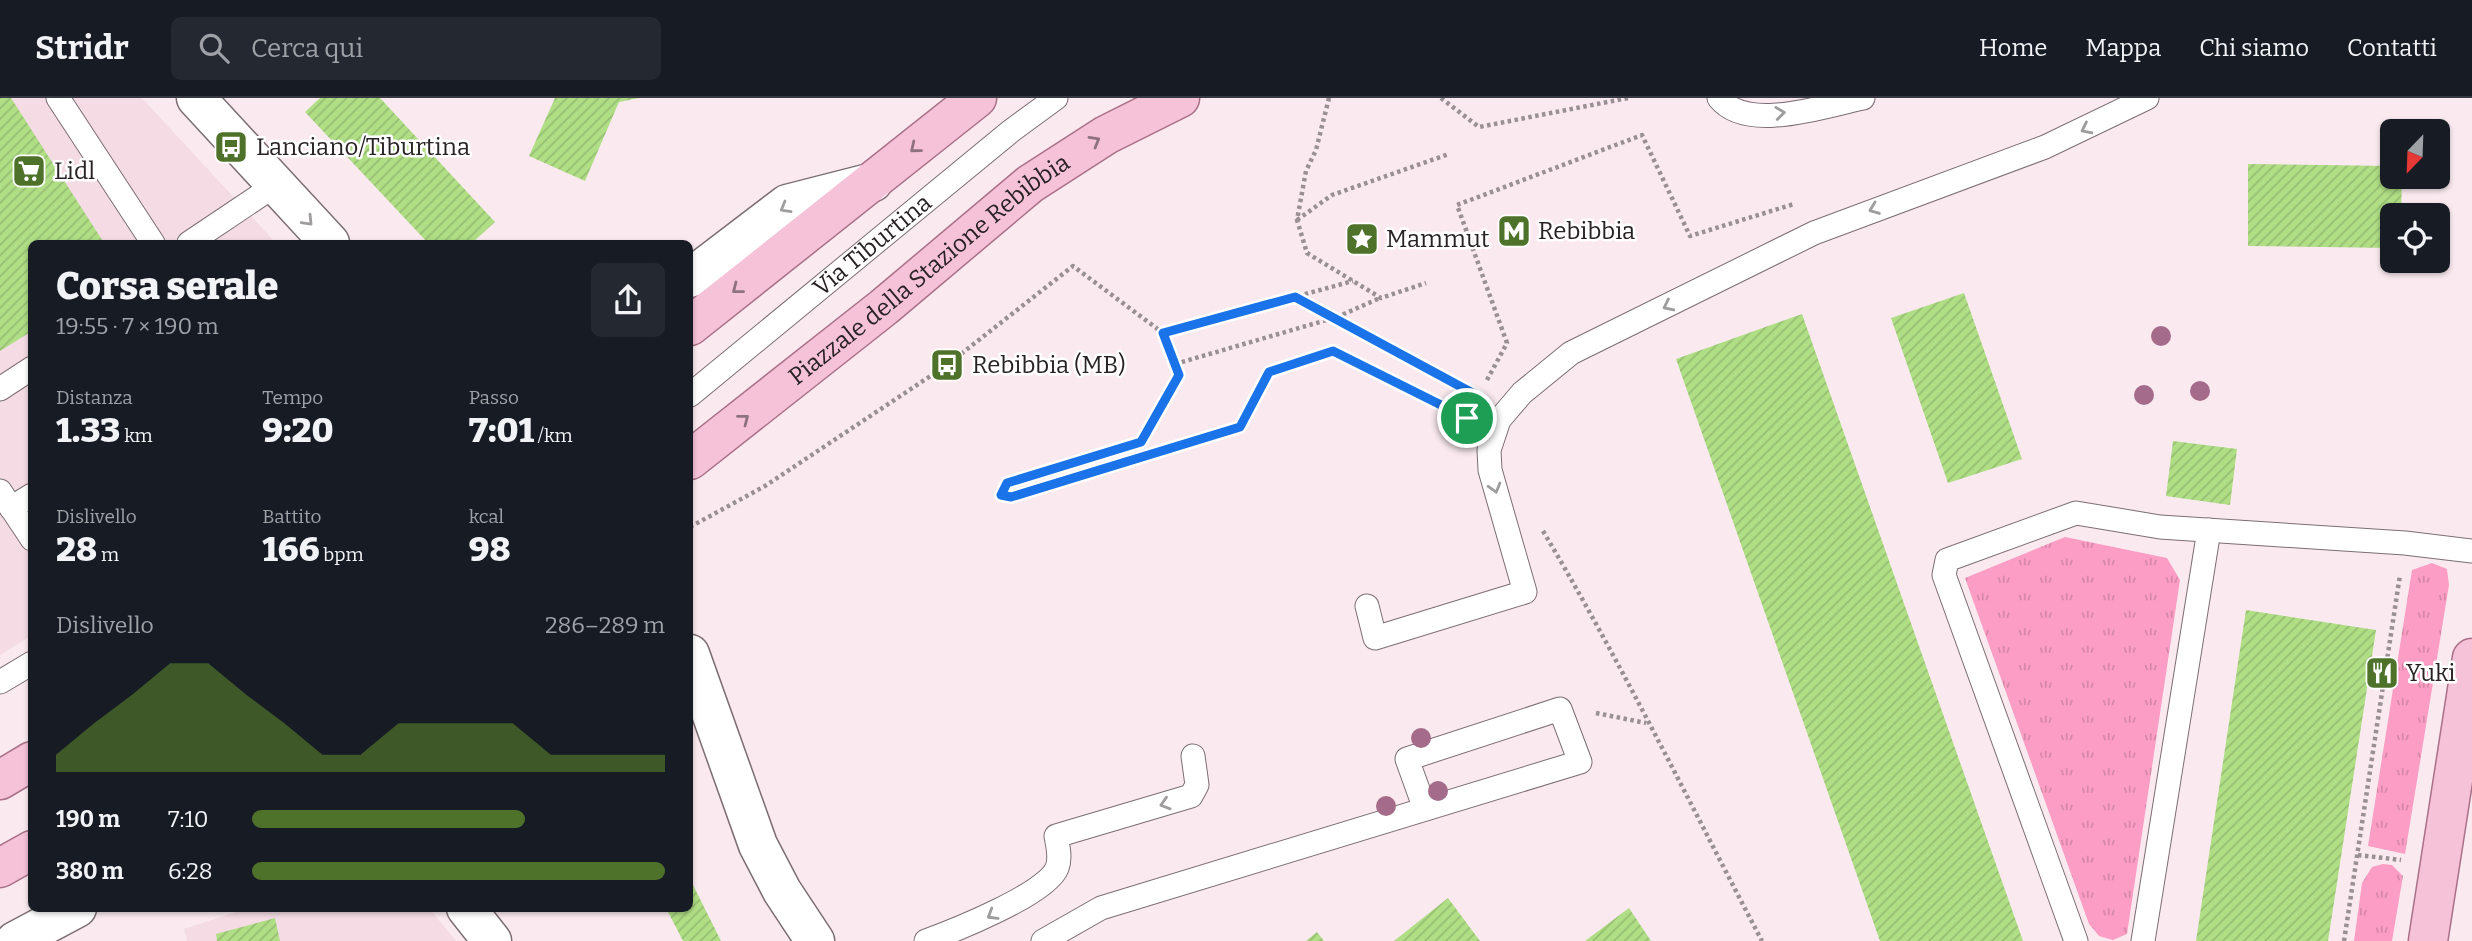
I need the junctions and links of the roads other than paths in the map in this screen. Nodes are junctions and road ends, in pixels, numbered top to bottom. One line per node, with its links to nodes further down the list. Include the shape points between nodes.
1 (58, 98): 11 (lane)
2 (196, 98): 10 (street)
3 (1056, 98): 18 (lane, Via Tiburtina)
4 (1180, 98): 19 (main road, Piazzale della Stazione Rebibbia, one-way to 4, via 1038,179 1106,135)
5 (1718, 98): 6 (lane, one-way to 6, via 1735,113 1751,116)
6 (1863, 98)
7 (2147, 98): 25 (lane, one-way to 25, via 2057,142 1844,220 1571,353 1522,393 1499,420 1489,450 1490,470 1525,592 1375,638)
8 (969, 100): 9 (main road, Via Tiburtina, one-way to 9)
9 (873, 182): 14 (street, Via Tiburtina, one-way to 14, via 787,204); 15 (main road, Via Tiburtina, one-way to 15)
10 (274, 186): 12 (lane); 13 (street, one-way to 13)
11 (151, 240)
12 (193, 240)
13 (327, 240)
14 (693, 276)
15 (693, 324)
16 (28, 371): 17 (lane)
17 (0, 389)
18 (693, 393)
19 (693, 458)
20 (28, 496): 21 (lane)
21 (6, 499): 23 (lane)
22 (2209, 530): 24 (lane, via 2405,542); 43 (lane, via 2076,513 1947,559 1944,575); 44 (lane)
23 (28, 533)
24 (2472, 551)
25 (1367, 606)
26 (2472, 658): 45 (main road)
27 (693, 662): 40 (street, via 758,845)
28 (28, 665): 29 (lane)
29 (0, 682)
30 (1193, 756): 41 (lane, one-way to 41, via 1197,785 1191,796 1056,836 1057,870 1041,884 986,919)
31 (28, 763): 32 (main road)
32 (0, 780)
33 (1425, 809): 33 (lane, via 1580,762 1560,709 1407,759); 42 (lane, via 1101,908)
34 (28, 852): 35 (main road)
35 (0, 868)
36 (469, 912): 39 (street)
37 (64, 923): 38 (street)
38 (15, 941)
39 (492, 941)
40 (815, 941)
41 (926, 941)
42 (1043, 941)
43 (2076, 941)
44 (2143, 941)
45 (2428, 941)

